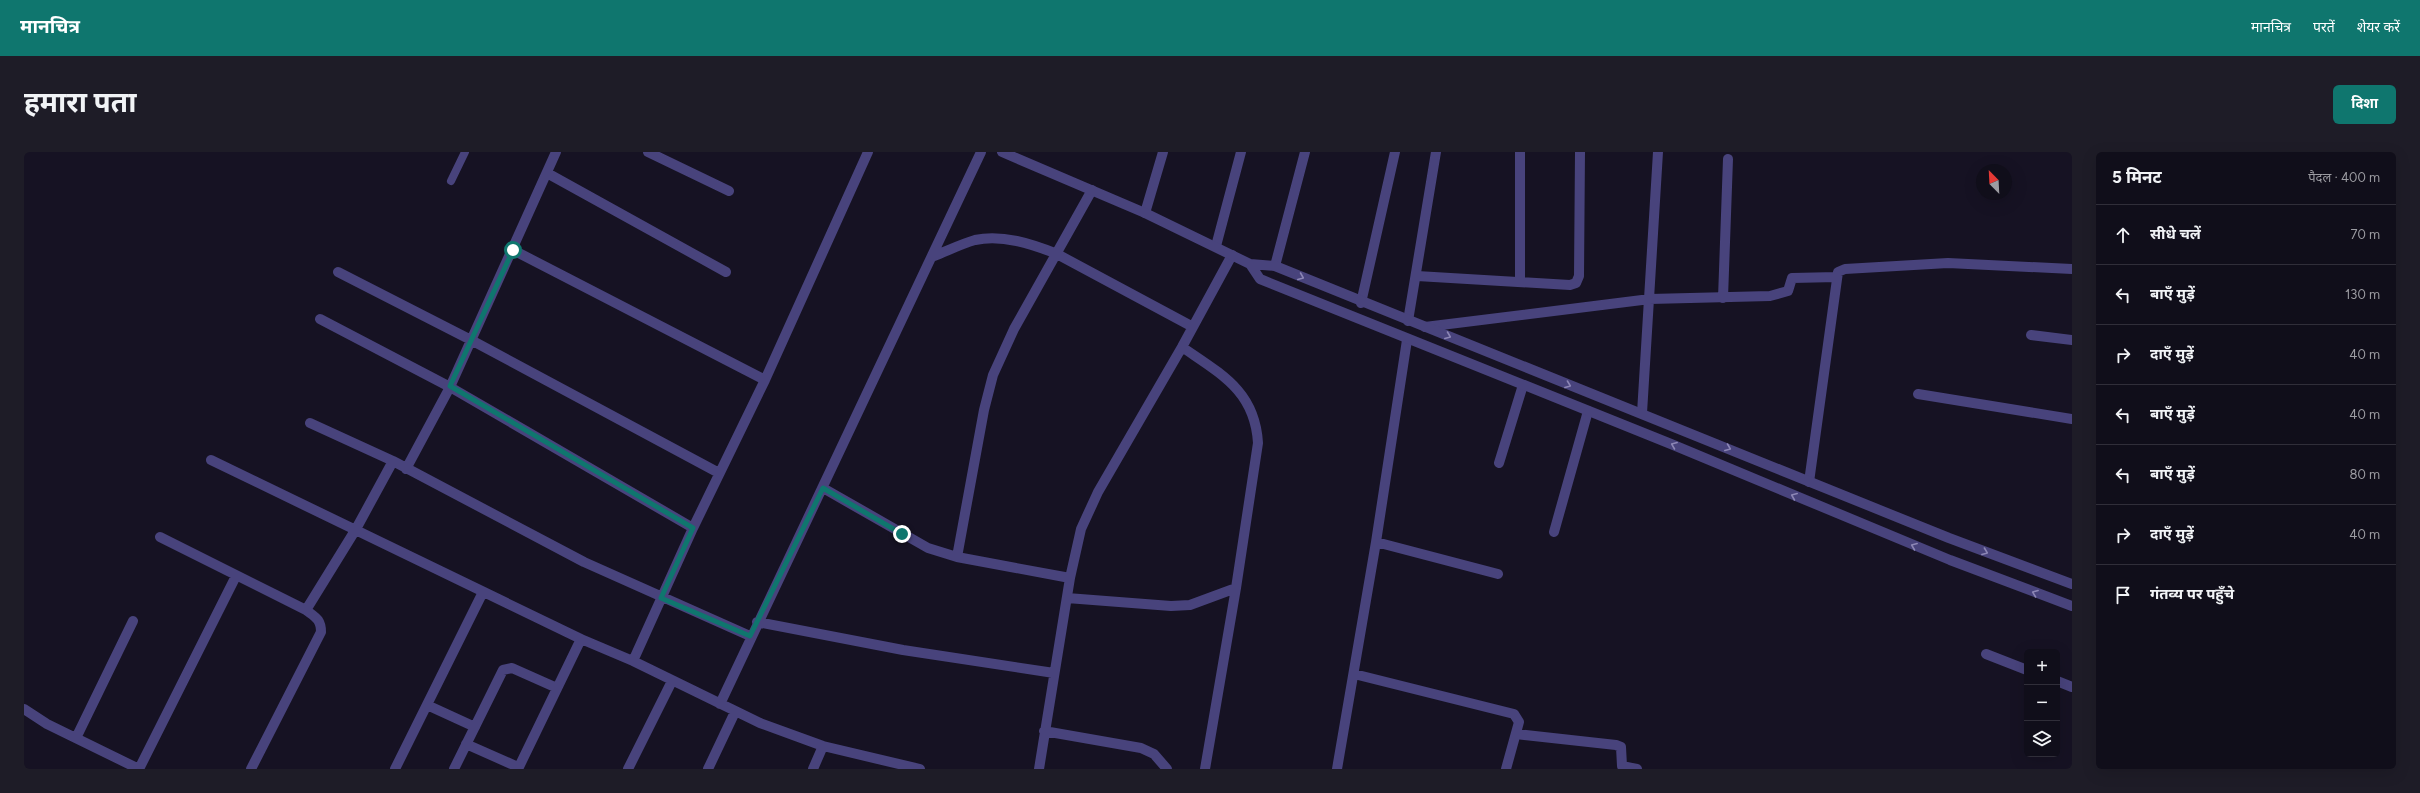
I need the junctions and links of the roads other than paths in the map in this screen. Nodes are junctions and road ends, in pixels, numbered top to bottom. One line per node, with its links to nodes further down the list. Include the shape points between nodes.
1 (465, 152): 17 (lane)
2 (556, 152): 16 (street)
3 (648, 152): 19 (street)
4 (868, 152): 46 (street)
5 (981, 152): 25 (street)
6 (1002, 152): 18 (street)
7 (1163, 152): 20 (street)
8 (1241, 152): 21 (street)
9 (1305, 152): 27 (street)
10 (1395, 152): 36 (street)
11 (1436, 152): 31 (street)
12 (1520, 152): 33 (street)
13 (1580, 152): 33 (street, via 1579,276 1576,283 1570,285)
14 (1658, 152): 35 (street)
15 (1728, 159): 34 (street)
16 (547, 173): 22 (street); 30 (street)
17 (452, 181)
18 (1092, 190): 20 (street); 23 (street)
19 (729, 191)
20 (1145, 213): 21 (street)
21 (1216, 246): 24 (street)
22 (513, 250): 42 (street); 46 (street)
23 (1057, 254): 25 (street, via 1034,245 1004,239 976,240); 39 (street); 66 (street, via 1014,329 993,375 984,410)
24 (1232, 255): 26 (street); 39 (street)
25 (934, 256): 60 (street)
26 (1250, 264): 27 (street); 43 (street, via 1260,279)
27 (1275, 266): 36 (street, one-way to 36)
28 (2072, 269): 32 (street, via 1948,263 1845,270 1838,272)
29 (338, 272): 42 (street)
30 (726, 272)
31 (1417, 276): 33 (street); 38 (street)
32 (1837, 277): 34 (street, via 1796,277 1792,278 1790,288 1783,293); 59 (street)
33 (1520, 282)
34 (1723, 298): 35 (street)
35 (1650, 299): 40 (street); 51 (street)
36 (1361, 303): 38 (street)
37 (320, 319): 48 (street)
38 (1408, 321): 40 (street)
39 (1193, 327): 45 (street)
40 (1425, 327): 51 (street, one-way to 51)
41 (2031, 335): 44 (street)
42 (471, 340): 48 (street); 58 (street)
43 (1407, 340): 47 (street); 65 (street)
44 (2072, 340)
45 (1182, 347): 69 (street, via 1088,511 1081,529); 71 (street, via 1226,378 1240,392 1252,412 1257,427 1258,443)
46 (765, 380): 58 (street)
47 (1523, 385): 50 (street); 56 (street)
48 (450, 386): 57 (street); 61 (street)
49 (1918, 394): 52 (street)
50 (1588, 411): 63 (street); 75 (street, one-way to 50, via 1950,560)
51 (1642, 413): 59 (street, one-way to 59)
52 (2072, 419)
53 (310, 423): 55 (street)
54 (211, 460): 62 (street)
55 (392, 461): 57 (street); 62 (street)
56 (1499, 463)
57 (406, 468): 73 (street, via 508,523)
58 (719, 473): 61 (street)
59 (1809, 482): 70 (street, one-way to 70)
60 (823, 488): 66 (street, via 928,548); 78 (street)
61 (693, 528): 73 (street)
62 (356, 529): 72 (street); 76 (street)
63 (1554, 532)
64 (160, 537): 68 (street)
65 (1376, 542): 67 (street); 85 (street)
66 (957, 558): 69 (street)
67 (1498, 574)
68 (236, 576): 76 (street); 101 (street)
69 (1070, 578): 74 (street)
70 (2072, 584)
71 (1236, 588): 74 (street, via 1190,605 1171,606); 111 (street)
72 (483, 592): 80 (street); 91 (street)
73 (661, 598): 79 (street); 82 (street)
74 (1067, 598): 84 (street)
75 (2072, 606)
76 (306, 610): 102 (street, via 318,618 321,632)
77 (133, 621): 97 (street)
78 (757, 622): 79 (street); 84 (street, via 903,650)
79 (750, 636): 90 (street)
80 (581, 639): 82 (street); 89 (street)
81 (1986, 654): 83 (street)
82 (633, 661): 86 (street)
83 (2024, 669)
84 (1054, 673): 95 (street)
85 (1354, 674): 96 (street, via 1514,714 1519,722); 112 (street)
86 (672, 681): 90 (street); 105 (street)
87 (2060, 682): 88 (street)
88 (2072, 687)
89 (556, 688): 94 (street, via 507,667 503,670); 100 (street)
90 (720, 704): 93 (street)
91 (427, 705): 94 (street); 103 (street)
92 (24, 709): 97 (street)
93 (735, 712): 99 (street); 106 (street)
94 (476, 727): 98 (street)
95 (1044, 731): 109 (street); 110 (street, via 1141,748 1154,754)
96 (1516, 734): 113 (street); 114 (street, via 1621,747 1622,766)
97 (76, 738): 101 (street)
98 (466, 744): 100 (street); 104 (street)
99 (823, 746): 107 (street); 108 (street)
100 (518, 768)
101 (139, 769)
102 (251, 769)
103 (395, 769)
104 (454, 769)
105 (628, 769)
106 (708, 769)
107 (813, 769)
108 (920, 769)
109 (1039, 769)
110 (1167, 769)
111 (1205, 769)
112 (1336, 769)
113 (1506, 769)
114 (1637, 769)

